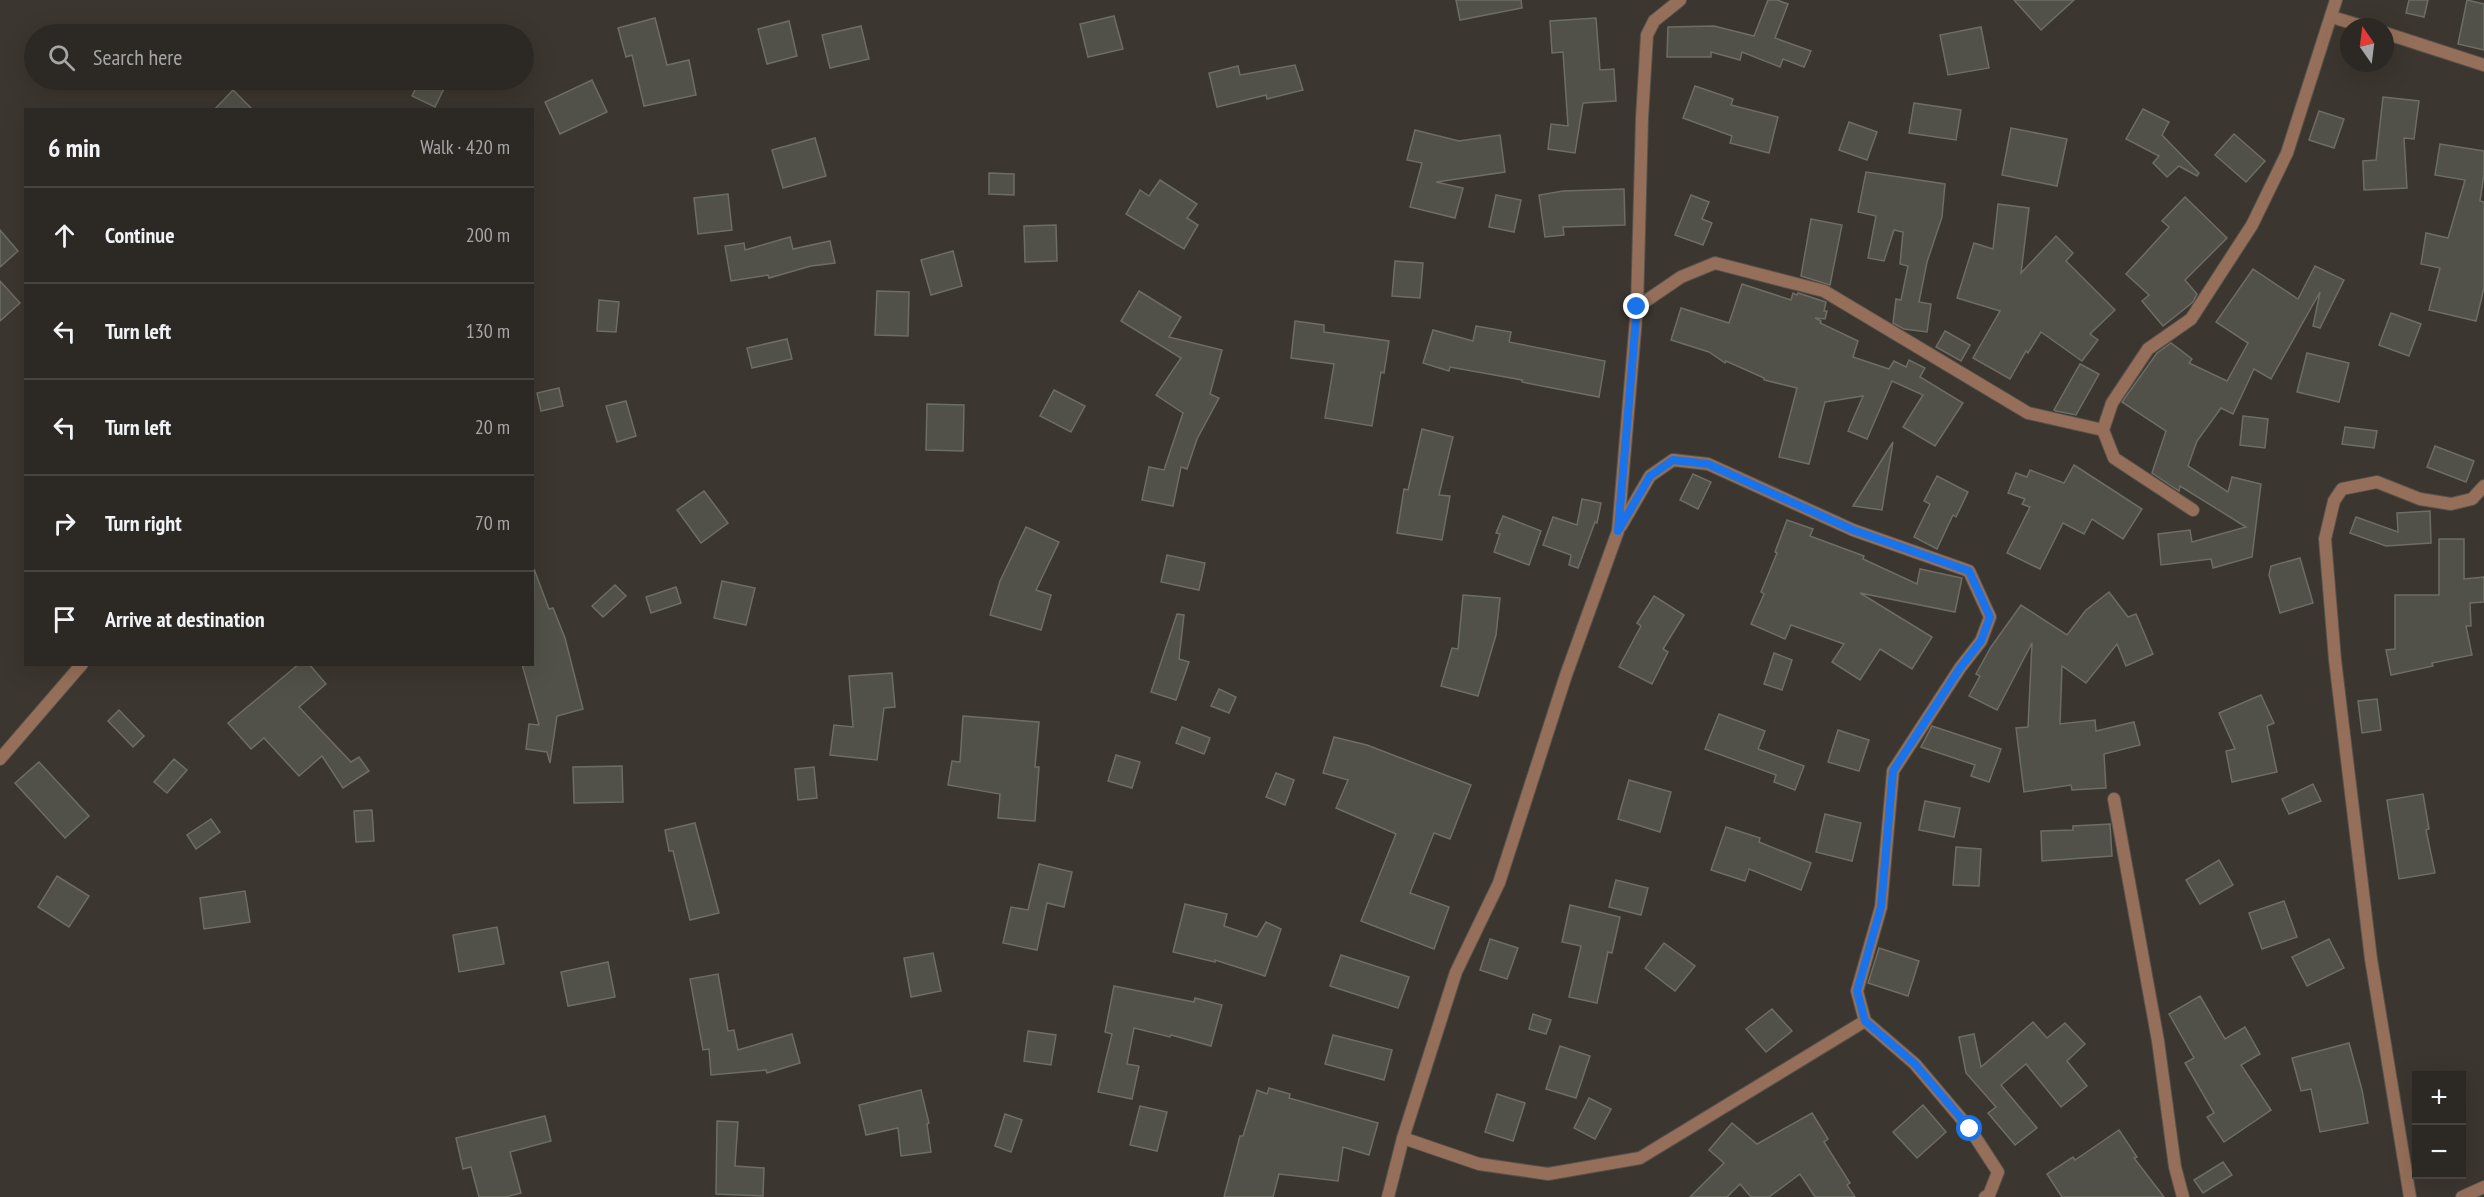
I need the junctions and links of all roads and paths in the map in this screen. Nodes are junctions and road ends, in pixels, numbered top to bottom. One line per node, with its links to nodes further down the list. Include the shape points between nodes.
1 (1680, 0): 7 (street, via 1654,21 1647,35)
2 (2336, 0): 3 (street)
3 (2332, 17): 4 (street); 8 (street, via 2287,153 2252,225 2191,319 2148,349 2112,403)
4 (2340, 19)
5 (2394, 36): 6 (street)
6 (2484, 65)
7 (1637, 307): 8 (street, via 1681,277 1715,263 1824,291 2028,413); 11 (street)
8 (2103, 430): 10 (street, via 2114,459)
9 (2484, 486): 21 (street, via 2472,499 2451,504 2420,499 2377,482 2342,489 2334,501 2325,539 2335,660 2371,959)
10 (2193, 510)
11 (1618, 531): 15 (street, via 1650,476 1673,460 1708,464 1853,530 1969,571 1990,617 1981,641 1893,771 1881,907 1857,991); 16 (street, via 1566,675 1499,883 1456,972)
12 (80, 666): 13 (street)
13 (0, 759)
14 (2114, 800): 20 (street)
15 (1865, 1021): 16 (street, via 1640,1158 1548,1174 1479,1164); 19 (street, via 1915,1064 1970,1129 1998,1172)
16 (1403, 1138): 18 (street)
17 (2484, 1187): 22 (street)
18 (1388, 1197)
19 (1985, 1197)
20 (2183, 1197)
21 (2410, 1197)
22 (2462, 1197)

